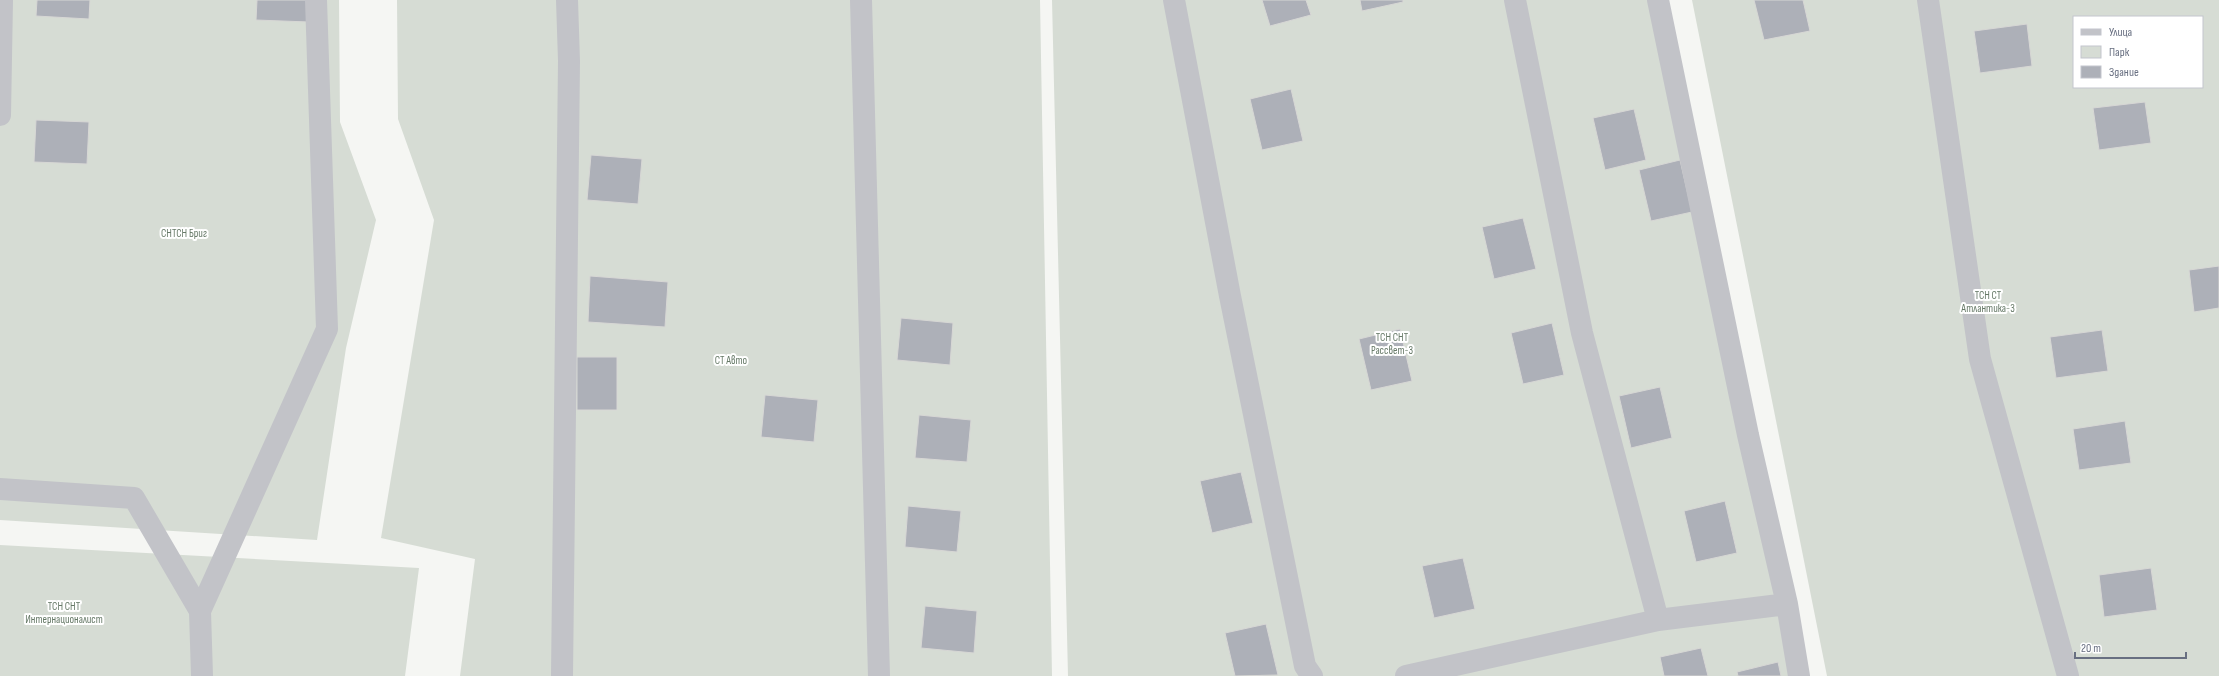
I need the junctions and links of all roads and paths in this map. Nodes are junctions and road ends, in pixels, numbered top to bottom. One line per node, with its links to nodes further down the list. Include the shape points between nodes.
1 (2, 0): 9 (street)
2 (316, 0): 12 (street, via 327,329)
3 (567, 0): 16 (street, via 569,61)
4 (861, 0): 17 (street)
5 (1174, 0): 18 (street, via 1305,666)
6 (1515, 0): 13 (street, via 1582,333)
7 (1658, 0): 11 (street, via 1748,435)
8 (1928, 0): 20 (street, via 1980,359)
9 (0, 115)
10 (0, 489): 12 (street, via 134,498)
11 (1787, 604): 13 (street); 19 (street)
12 (200, 611): 15 (street)
13 (1658, 620): 14 (street)
14 (1409, 675)
15 (202, 676)
16 (562, 676)
17 (878, 676)
18 (1312, 676)
19 (1799, 676)
20 (2068, 676)

